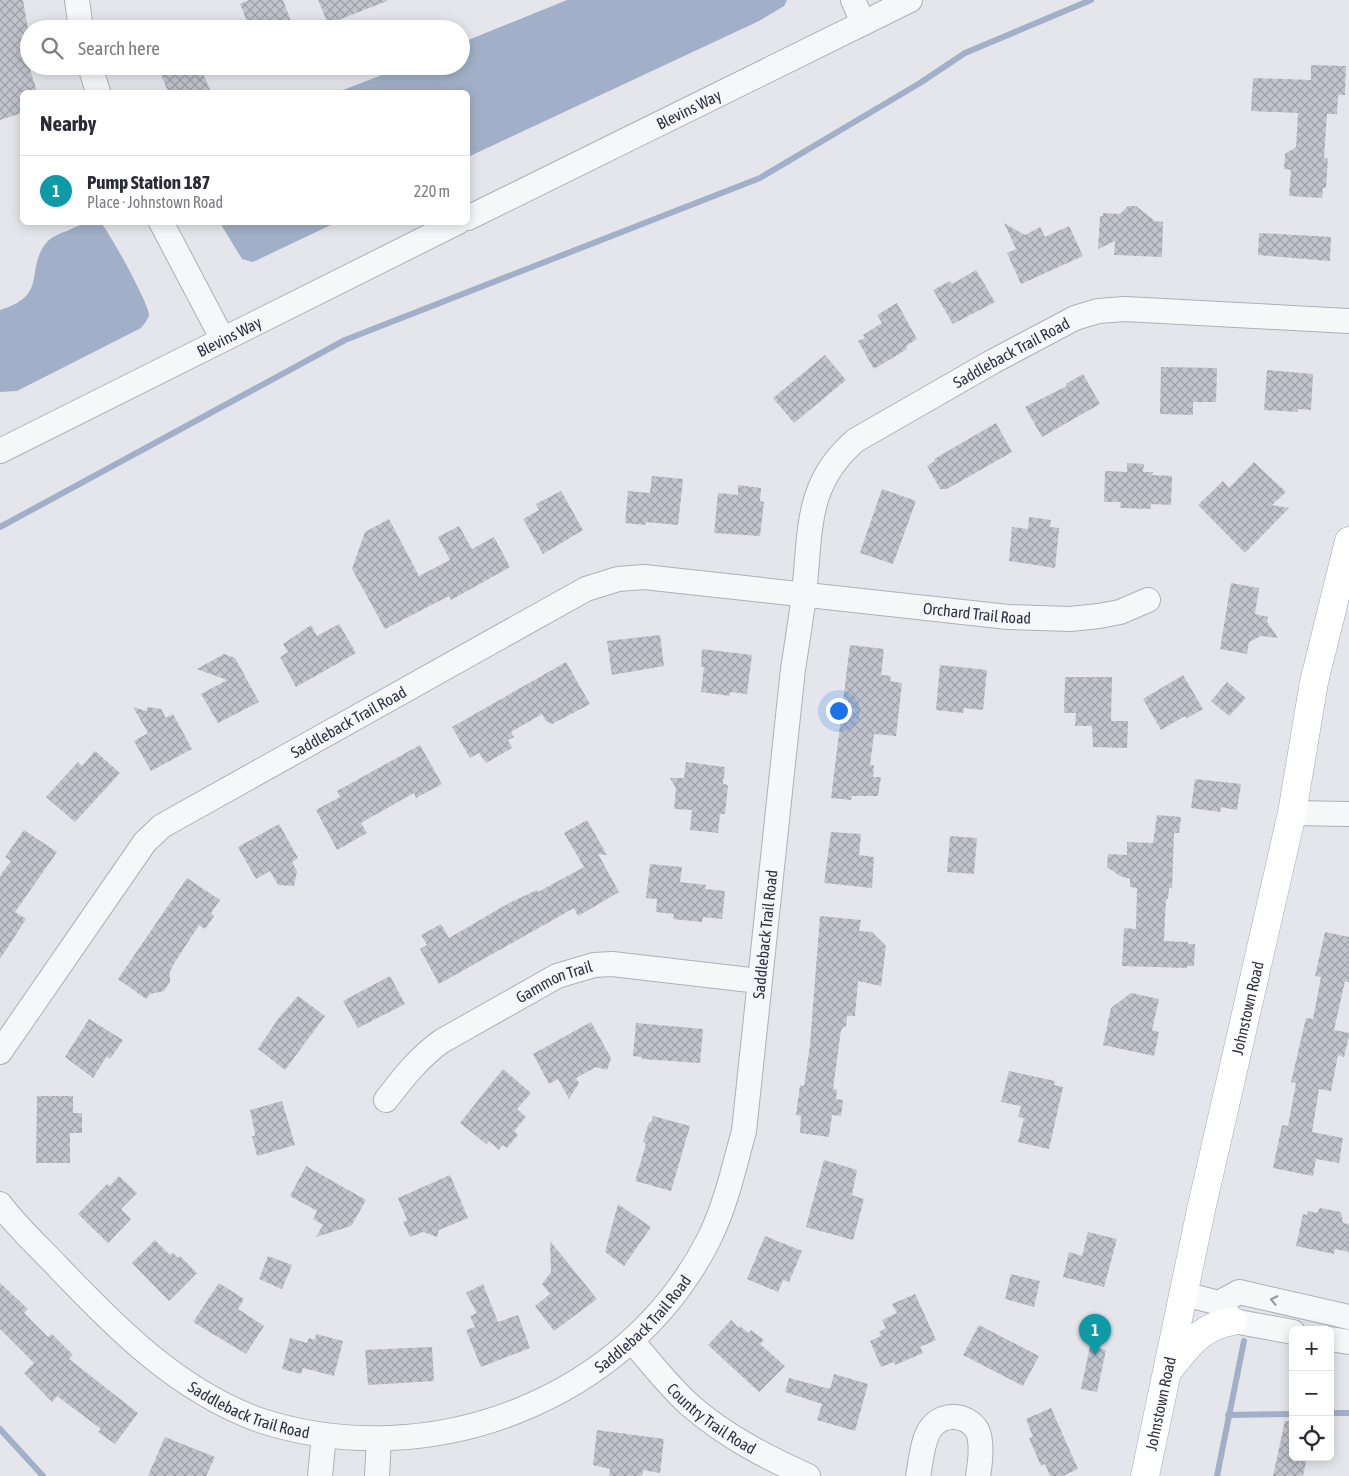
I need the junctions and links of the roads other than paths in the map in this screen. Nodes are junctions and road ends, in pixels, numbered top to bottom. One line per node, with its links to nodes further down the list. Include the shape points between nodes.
1 (77, 0): 4 (street)
2 (852, 0): 5 (street)
3 (910, 0): 5 (street, Blevins Way)
4 (80, 20)
5 (864, 23): 8 (street, Blevins Way)
6 (93, 75): 7 (street)
7 (97, 90)
8 (470, 217)
9 (163, 225): 12 (street)
10 (452, 225): 12 (street, Blevins Way)
11 (1349, 321): 15 (street, Saddleback Trail Road, via 1125,309 1098,311 1075,318 992,362 848,447 823,479 813,505)
12 (222, 338): 13 (street, Blevins Way)
13 (0, 451)
14 (1349, 541): 17 (main road, Johnstown Road, via 1314,682)
15 (804, 594): 16 (street, Orchard Trail Road, via 1008,617 1070,619 1120,612); 19 (street, Saddleback Trail Road); 20 (street, Saddleback Trail Road, via 644,577 618,579 586,589 162,826 145,842)
16 (1148, 600)
17 (1292, 813): 18 (street); 23 (main road, Johnstown Road)
18 (1349, 814)
19 (759, 981): 21 (street, Gammon Trail, via 634,965 594,965 577,969 557,976 442,1041 408,1071); 28 (street, Saddleback Trail Road, via 744,1131 724,1205 692,1268 652,1323)
20 (0, 1052)
21 (386, 1100)
22 (0, 1204): 31 (street, Saddleback Trail Road, via 99,1310 153,1360 179,1379 259,1420)
23 (1184, 1294): 24 (street); 30 (main road, Johnstown Road)
24 (1226, 1312): 25 (street, one-way to 24, via 1239,1292); 26 (street); 30 (main road, via 1195,1339)
25 (1349, 1317)
26 (1289, 1331)
27 (1334, 1340): 29 (street)
28 (632, 1341): 32 (street, Saddleback Trail Road, via 570,1389 538,1406 464,1431 418,1439); 35 (street, Country Trail Road, via 691,1406 728,1435)
29 (1349, 1342)
30 (1168, 1371): 38 (main road, Johnstown Road)
31 (324, 1435): 32 (street, Saddleback Trail Road); 33 (street)
32 (379, 1440): 34 (street)
33 (320, 1476)
34 (377, 1476)
35 (808, 1476)
36 (918, 1476): 37 (street, via 931,1428 945,1418 956,1416 969,1422 977,1431 980,1448)
37 (978, 1476)
38 (1145, 1476)

